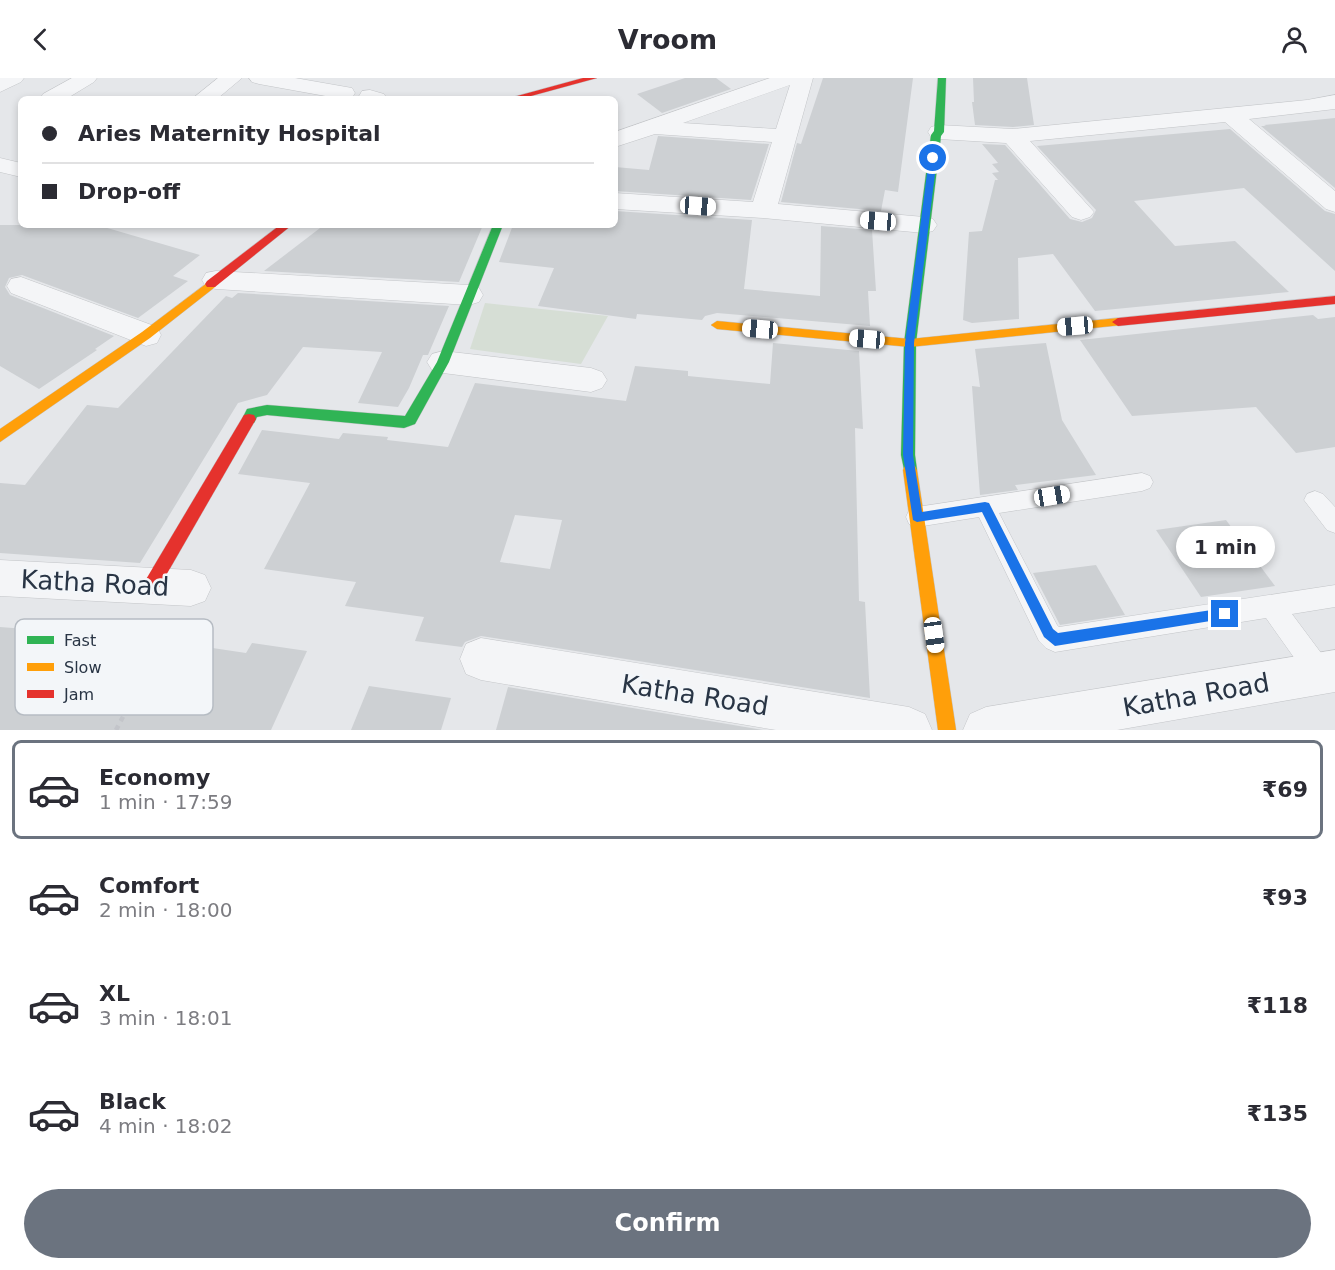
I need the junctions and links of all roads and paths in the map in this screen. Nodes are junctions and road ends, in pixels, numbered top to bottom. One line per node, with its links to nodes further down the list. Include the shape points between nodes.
1 (14, 78): 9 (street)
2 (87, 78): 10 (street)
3 (232, 78): 11 (street)
4 (259, 78): 12 (street)
5 (592, 78): 13 (street)
6 (790, 78): 16 (street)
7 (803, 78): 18 (street)
8 (942, 78): 17 (street)
9 (0, 86)
10 (56, 96)
11 (207, 96)
12 (340, 96)
13 (522, 96)
14 (1335, 102): 15 (street)
15 (1229, 114): 19 (street); 24 (street)
16 (646, 128): 18 (street); 20 (street)
17 (939, 132): 19 (street); 27 (street)
18 (785, 136): 25 (street)
19 (1013, 136): 26 (street)
20 (618, 139)
21 (0, 165): 22 (street)
22 (18, 169)
23 (618, 201): 25 (street)
24 (1335, 204)
25 (764, 210): 27 (street)
26 (1081, 212)
27 (924, 225): 36 (street)
28 (281, 228): 30 (street)
29 (497, 228): 32 (street)
30 (216, 280): 32 (street); 35 (street)
31 (21, 286): 35 (street)
32 (470, 295): 37 (street)
33 (1335, 300): 36 (street)
34 (717, 325): 36 (street)
35 (146, 335): 39 (street)
36 (910, 343): 43 (street, via 908,455)
37 (443, 362): 38 (street); 46 (street, via 415,414 404,423 267,410 252,413)
38 (591, 380)
39 (0, 436)
40 (1142, 482): 42 (lane)
41 (1315, 500): 44 (lane)
42 (985, 507): 43 (lane); 49 (lane, via 1055,640)
43 (917, 517): 56 (street)
44 (1335, 523)
45 (0, 578): 46 (street, Katha Road)
46 (151, 586): 47 (street, Katha Road)
47 (191, 588): 50 (path)
48 (1335, 596): 49 (lane)
49 (1272, 606): 52 (lane)
50 (175, 619)
51 (481, 659): 55 (street, Katha Road)
52 (1328, 672): 57 (street, Katha Road)
53 (124, 715): 54 (path)
54 (116, 730)
55 (909, 730)
56 (947, 730)
57 (986, 730)

